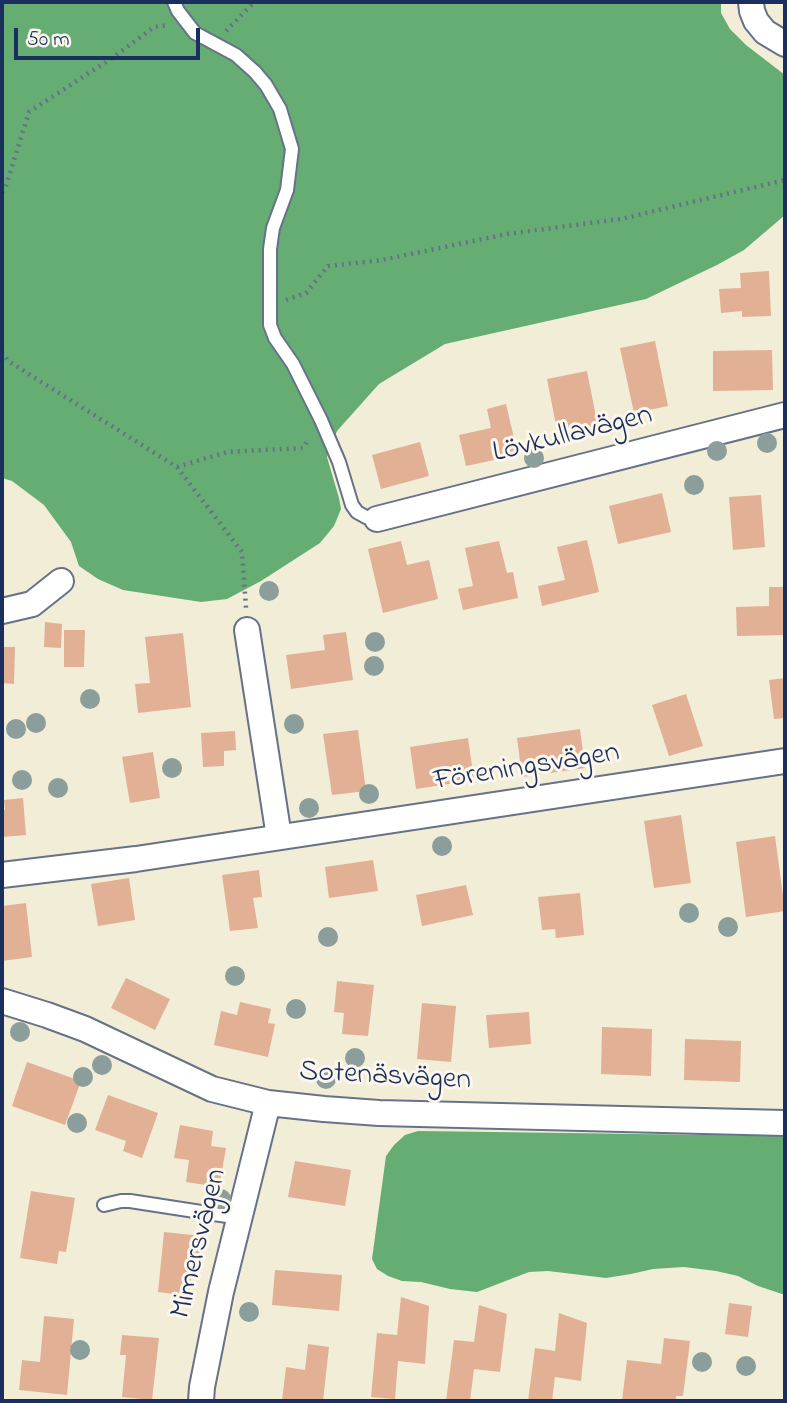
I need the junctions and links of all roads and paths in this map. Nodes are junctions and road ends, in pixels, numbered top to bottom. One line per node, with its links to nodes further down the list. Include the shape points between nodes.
1 (174, 2): 4 (lane)
2 (254, 2): 5 (path)
3 (747, 2): 6 (street, via 765,32)
4 (186, 23): 5 (lane); 8 (path, via 154,27 29,113)
5 (214, 44): 9 (lane, via 236,55 266,85 280,108 292,149 287,190 273,228)
6 (785, 44)
7 (785, 180): 9 (path, via 621,219 328,266 306,293)
8 (2, 192)
9 (269, 307): 12 (lane, via 275,338)
10 (2, 352): 13 (path, via 8,361)
11 (785, 415): 14 (street, Lövkullavägen)
12 (321, 421): 13 (path, via 303,448 227,452); 14 (lane, via 352,505 357,512)
13 (177, 467): 17 (path, via 242,552)
14 (377, 519)
15 (61, 581): 16 (street, via 32,604)
16 (2, 611)
17 (247, 630): 19 (street)
18 (785, 761): 19 (street, Föreningsvägen)
19 (279, 837): 20 (street, Föreningsvägen)
20 (2, 875)
21 (2, 1001): 22 (street, Sotenäsvägen, via 85,1029 212,1089)
22 (268, 1103): 23 (street, Sotenäsvägen, via 379,1113); 25 (street, Mimersvägen)
23 (785, 1123)
24 (104, 1205): 25 (lane, via 130,1200)
25 (240, 1218): 26 (street, Mimersvägen, via 220,1292)
26 (201, 1401)

